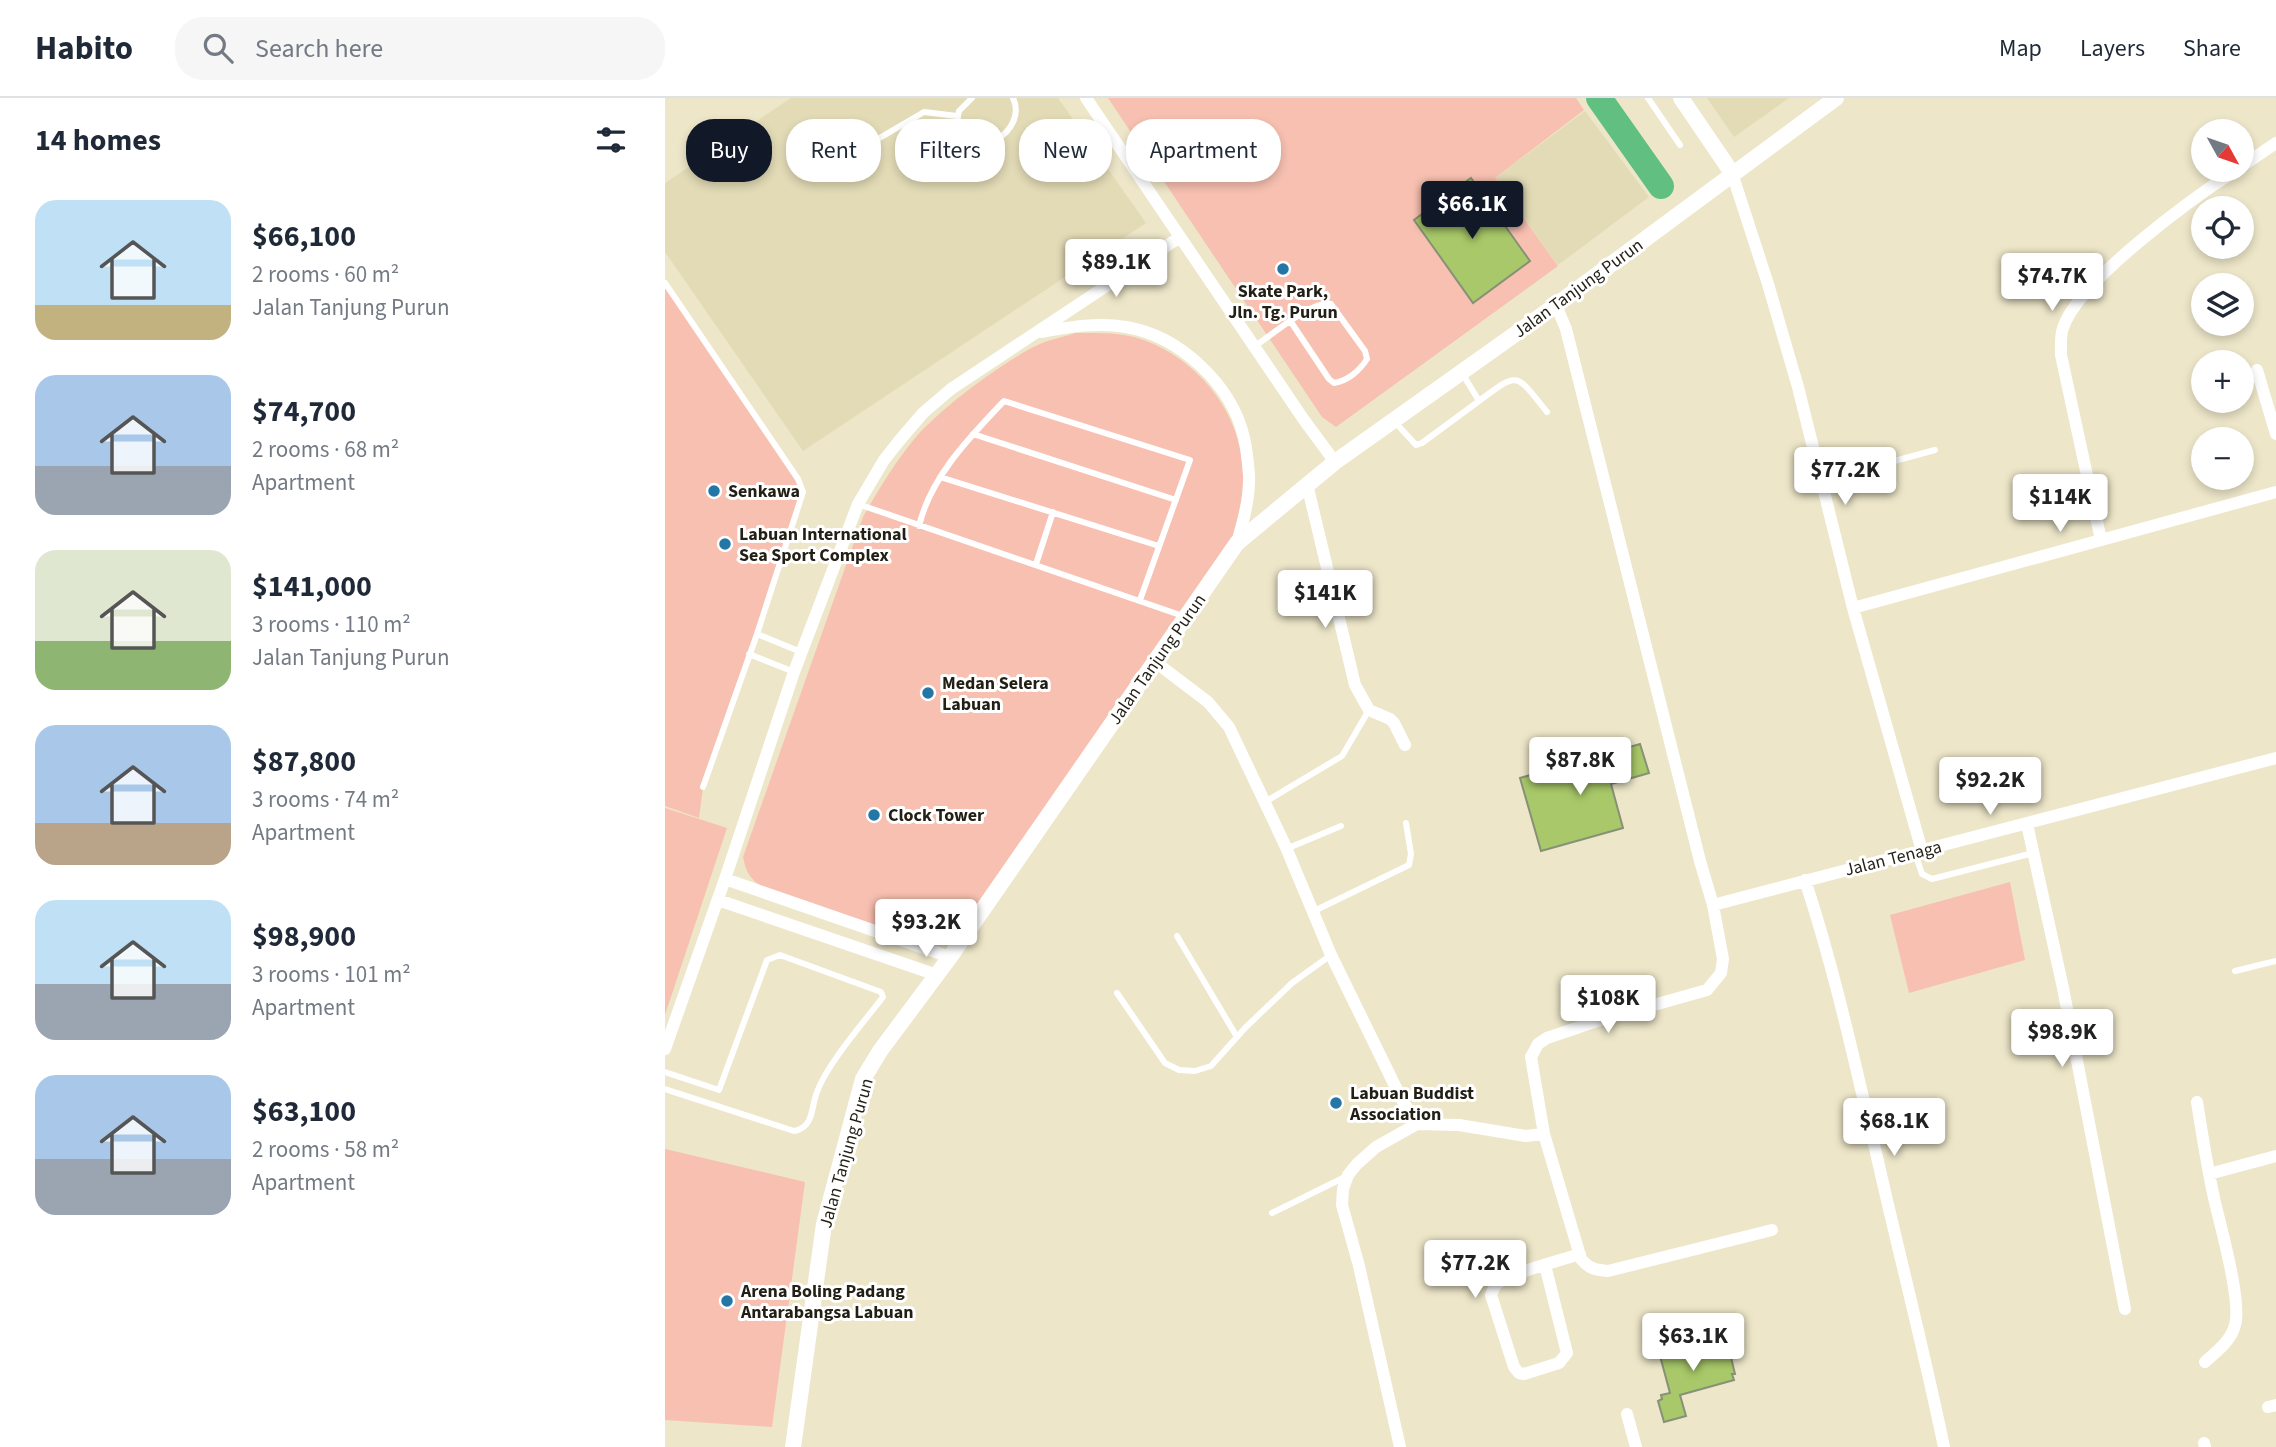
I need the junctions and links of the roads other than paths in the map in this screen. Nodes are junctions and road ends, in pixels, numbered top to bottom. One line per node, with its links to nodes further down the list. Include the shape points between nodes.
1 (972, 98): 7 (lane)
2 (1013, 98): 7 (lane, via 1017,107 1014,124 988,144 967,142 959,133)
3 (1086, 98): 14 (street)
4 (1648, 98): 10 (lane)
5 (1681, 98): 12 (street)
6 (1836, 98): 12 (street, Jalan Tanjung Purun)
7 (957, 116): 8 (lane, via 924,112)
8 (881, 137)
9 (2276, 143): 11 (street)
10 (1680, 145)
11 (2254, 158)
12 (1733, 173): 16 (street, Jalan Tanjung Purun); 29 (street)
13 (2218, 182): 37 (street, via 2097,280 2063,328 2061,355)
14 (1180, 237): 18 (street); 19 (street)
15 (665, 283): 44 (lane, via 798,478 803,492)
16 (1556, 305): 21 (street, Jalan Tanjung Purun); 63 (street, via 1566,329)
17 (1291, 322): 17 (lane, via 1316,305 1331,304 1367,359 1342,382 1334,383); 19 (lane)
18 (1034, 333): 34 (street, via 923,413 884,460); 38 (street, via 1102,324 1128,327 1154,335 1206,371 1227,398 1244,437 1249,478)
19 (1254, 347): 28 (street)
20 (2257, 370): 26 (street)
21 (1461, 371): 22 (lane); 24 (street, Jalan Tanjung Purun)
22 (1479, 401): 23 (lane, via 1513,378 1521,380); 24 (lane, via 1416,445)
23 (1547, 412)
24 (1393, 420): 28 (street, Jalan Tanjung Purun)
25 (973, 434): 30 (lane); 33 (lane); 33 (lane, via 1004,401 1190,460)
26 (2276, 435)
27 (1935, 450): 29 (lane, via 1865,469 1843,456)
28 (1335, 462): 31 (street, Jalan Tanjung Purun)
29 (1816, 462): 42 (street)
30 (940, 477): 35 (lane); 36 (lane)
31 (1307, 484): 38 (street, Jalan Tanjung Purun); 49 (street, via 1355,685)
32 (2276, 492): 37 (street)
33 (1176, 500): 39 (lane)
34 (858, 504): 36 (lane); 45 (street)
35 (1053, 512): 39 (lane); 40 (lane)
36 (919, 526): 40 (lane)
37 (2101, 540): 42 (street)
38 (1237, 543): 43 (street, Jalan Tanjung Purun)
39 (1159, 546): 41 (lane)
40 (1036, 564): 41 (lane)
41 (1140, 600): 43 (lane)
42 (1853, 608): 58 (street)
43 (1187, 617): 47 (street, Jalan Tanjung Purun)
44 (757, 634): 45 (lane); 46 (lane)
45 (802, 653): 48 (street)
46 (749, 654): 48 (lane); 52 (lane)
47 (1154, 661): 53 (street, via 1220,714); 67 (street, Jalan Tanjung Purun)
48 (794, 671): 60 (street)
49 (1369, 710): 50 (street, via 1390,719); 53 (lane, via 1342,757)
50 (1405, 746)
51 (2276, 758): 55 (street, Jalan Tenaga)
52 (703, 787)
53 (1265, 802): 57 (street)
54 (1406, 823): 64 (lane, via 1409,865)
55 (2027, 824): 58 (street, Jalan Tenaga); 59 (street)
56 (1341, 825): 57 (lane)
57 (1286, 849): 64 (street)
58 (1919, 852): 59 (lane, via 1922,874 1932,879); 61 (street, Jalan Tenaga)
59 (2033, 853): 88 (street)
60 (725, 879): 62 (street); 67 (street)
61 (1805, 880): 63 (street, Jalan Tenaga); 94 (street, via 1848,1029)
62 (718, 900): 70 (street); 73 (street)
63 (1713, 905): 80 (street, via 1723,959 1721,973 1707,990 1597,1021 1538,1044 1531,1057)
64 (1312, 912): 66 (street)
65 (1177, 936): 72 (lane)
66 (1331, 955): 72 (lane, via 1292,983); 79 (street)
67 (950, 957): 70 (street, Jalan Tanjung Purun)
68 (2276, 961): 69 (lane)
69 (2235, 971)
70 (937, 975): 91 (street, Jalan Tanjung Purun, via 863,1079 824,1224)
71 (1117, 993): 72 (lane, via 1165,1063 1179,1070 1211,1066)
72 (1237, 1037)
73 (665, 1049)
74 (665, 1072): 76 (lane)
75 (665, 1088): 78 (lane)
76 (719, 1090): 78 (lane); 78 (lane, via 767,960 780,955 881,992 883,997 826,1073 809,1122 801,1130)
77 (2197, 1102): 82 (street)
78 (713, 1104)
79 (1417, 1124): 80 (street); 83 (street, via 1376,1147)
80 (1544, 1134): 86 (street)
81 (2276, 1156): 82 (street)
82 (2209, 1174): 89 (street, via 2237,1321 2224,1346)
83 (1348, 1175): 84 (lane); 92 (street, via 1343,1189 1344,1219 1359,1266)
84 (1272, 1213)
85 (1772, 1230): 86 (street, via 1608,1271 1587,1266)
86 (1580, 1254): 87 (street)
87 (1545, 1265): 87 (street, via 1503,1279 1491,1295 1519,1373 1559,1363 1567,1353)
88 (2125, 1309)
89 (2205, 1362)
90 (1627, 1414): 93 (street)
91 (793, 1447)
92 (1399, 1447)
93 (1636, 1447)
94 (1944, 1447)

